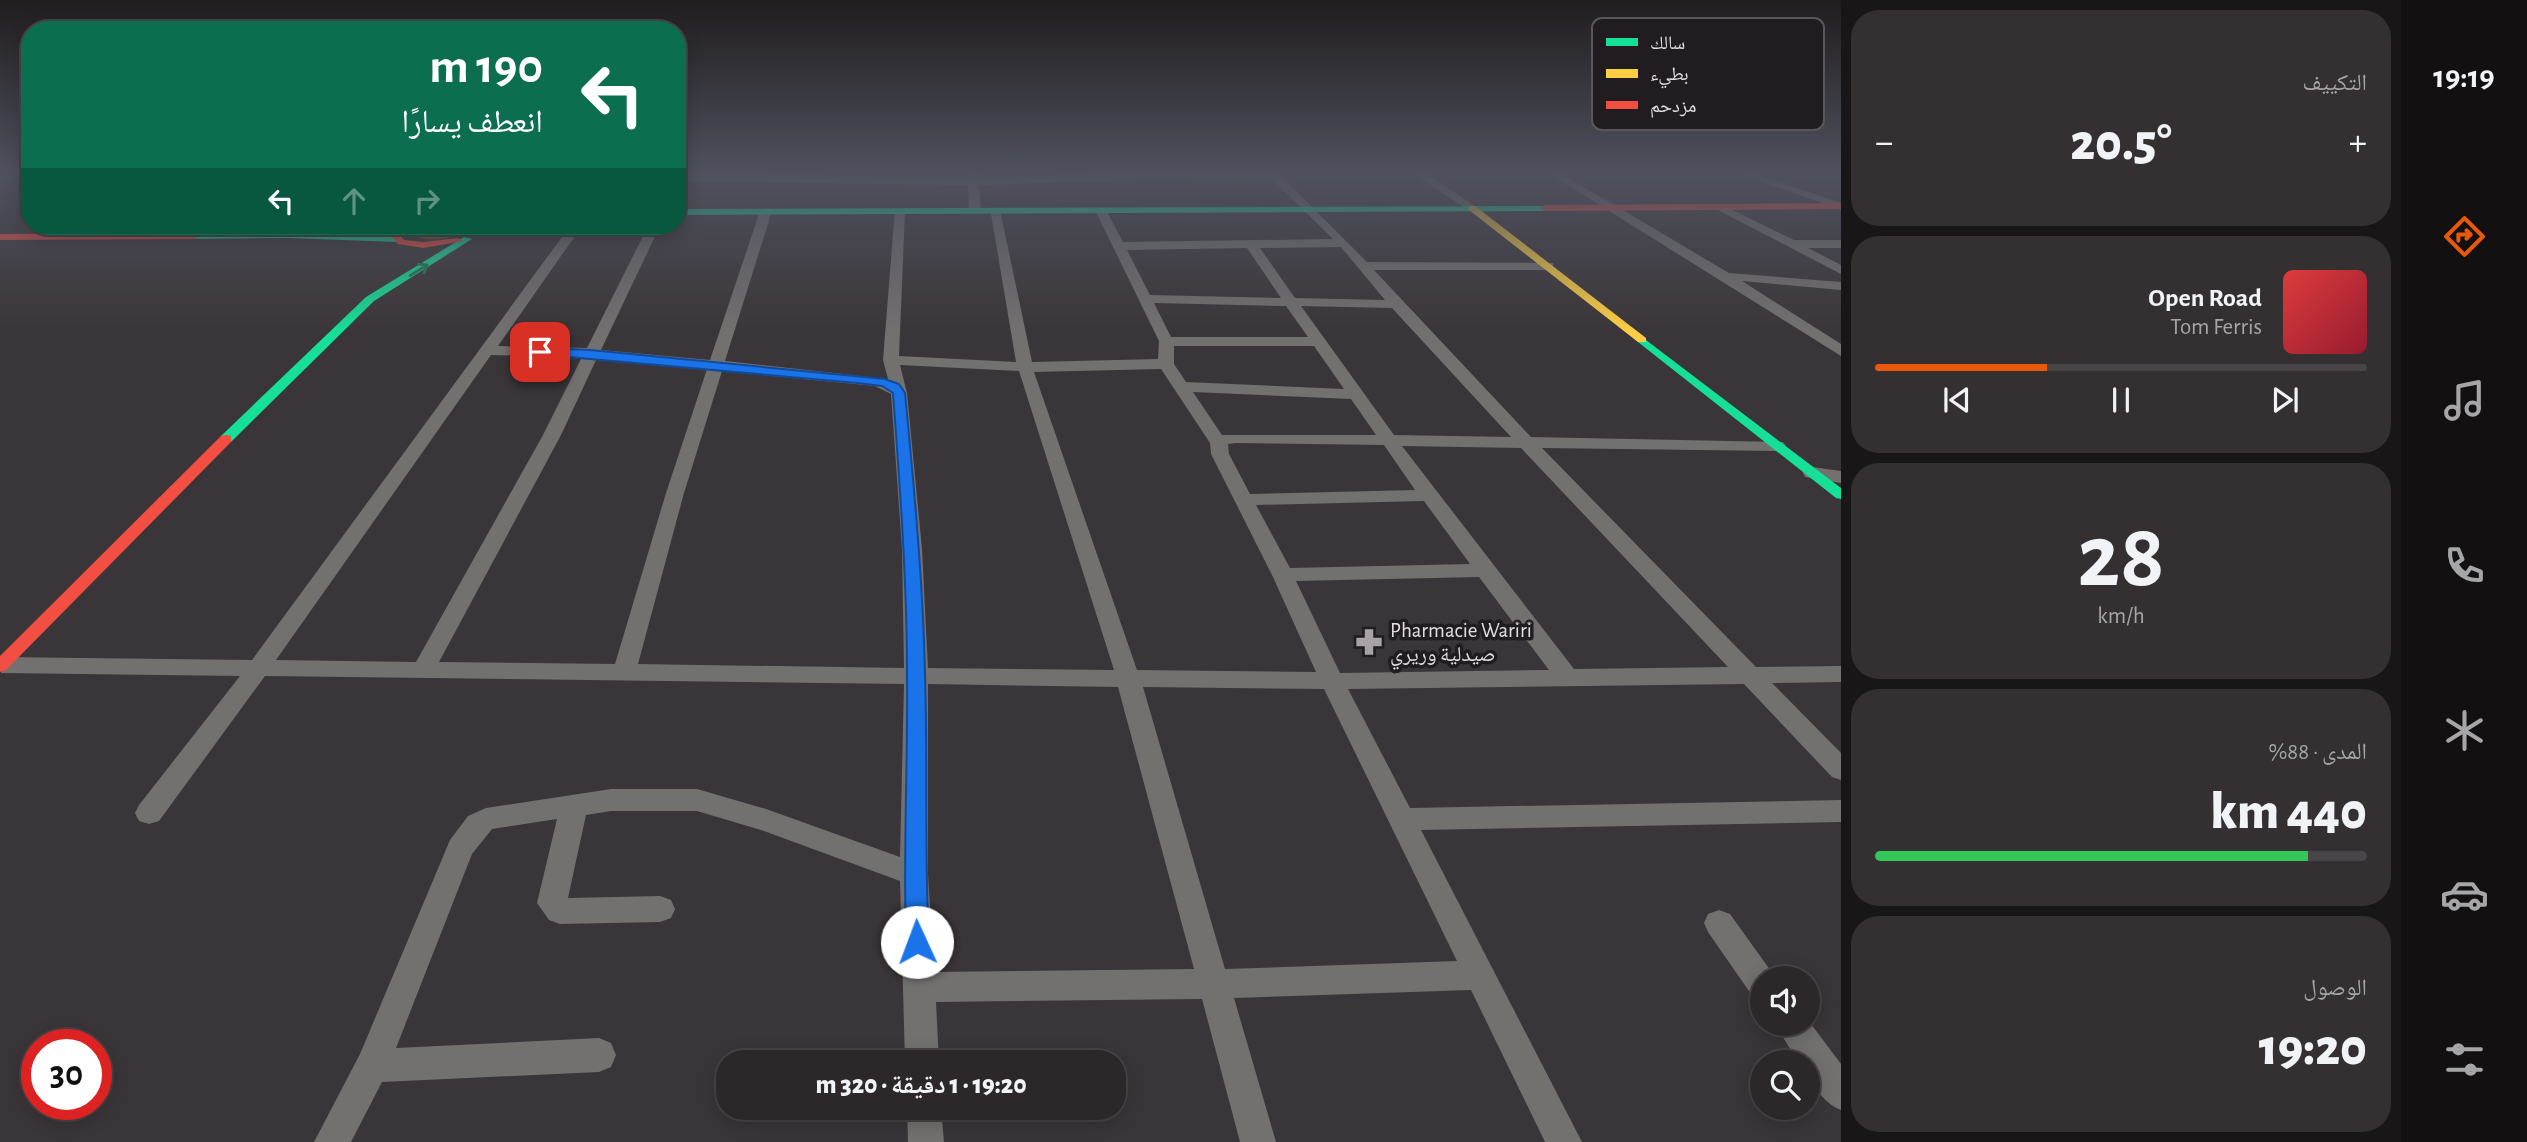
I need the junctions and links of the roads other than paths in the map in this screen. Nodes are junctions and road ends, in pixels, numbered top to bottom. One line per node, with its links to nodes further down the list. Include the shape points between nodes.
1 (761, 227): 40 (street)
2 (898, 227): 39 (street)
3 (989, 227): 41 (street)
4 (1109, 227): 21 (street)
5 (1328, 227): 18 (street)
6 (1497, 227): 22 (street)
7 (1643, 227): 25 (street)
8 (1758, 227): 19 (street)
9 (0, 228): 10 (street)
10 (21, 228)
11 (467, 235): 16 (street, via 423,245)
12 (473, 235): 28 (street, one-way to 12)
13 (570, 235): 35 (street)
14 (650, 235): 38 (street)
15 (0, 237): 16 (street, via 289,235)
16 (399, 240)
17 (1250, 243): 18 (street); 21 (street); 30 (street)
18 (1344, 243): 23 (street)
19 (1789, 244): 20 (street); 24 (street)
20 (1841, 244)
21 (1117, 246): 29 (street)
22 (1548, 266): 23 (street); 48 (street)
23 (1365, 267): 31 (street)
24 (1841, 270)
25 (1721, 273): 27 (street); 32 (street)
26 (382, 276): 28 (street)
27 (1841, 286)
28 (370, 299): 56 (street)
29 (1146, 299): 30 (street); 37 (street)
30 (1290, 302): 31 (street); 34 (street)
31 (1396, 304): 46 (street)
32 (1821, 339): 33 (street); 36 (street)
33 (1841, 340)
34 (1320, 342): 37 (street); 44 (street)
35 (489, 350): 38 (street); 57 (street)
36 (1841, 351)
37 (1166, 352): 41 (street); 42 (street)
38 (590, 354): 40 (street); 58 (street, via 552,435)
39 (891, 360): 41 (street); 43 (street)
40 (715, 367): 43 (street, via 885,382); 59 (street)
41 (1025, 367): 64 (street)
42 (1180, 387): 44 (street); 47 (street)
43 (899, 393): 62 (street, via 912,549)
44 (1354, 394): 45 (street)
45 (1387, 438): 46 (street); 47 (street, via 1236,438); 51 (street)
46 (1526, 442): 48 (street); 60 (street)
47 (1219, 443): 53 (street)
48 (1777, 446): 49 (street)
49 (1812, 473): 50 (street); 52 (street)
50 (1841, 477)
51 (1429, 495): 53 (street); 54 (street)
52 (1841, 495)
53 (1243, 500): 55 (street)
54 (1483, 570): 55 (street); 63 (street)
55 (1283, 575): 65 (street)
56 (1, 665): 57 (street)
57 (260, 666): 58 (street); 69 (street)
58 (424, 669): 59 (street)
59 (624, 673): 62 (street)
60 (1749, 674): 61 (street); 63 (street); 66 (street)
61 (1841, 674)
62 (916, 676): 64 (street); 71 (street)
63 (1567, 677): 65 (street)
64 (1128, 678): 65 (street); 76 (street)
65 (1332, 681): 70 (street)
66 (1841, 770)
67 (574, 805): 71 (street, via 697,800); 72 (street, via 552,903 560,911); 81 (street, via 497,816 478,824 460,848)
68 (1841, 811): 70 (street)
69 (149, 813)
70 (1401, 819): 75 (street)
71 (914, 874): 77 (street)
72 (660, 909)
73 (1719, 923): 74 (street)
74 (1750, 967)
75 (1480, 975): 76 (street); 87 (street)
76 (1213, 984): 77 (street); 86 (street)
77 (919, 987): 79 (street)
78 (1800, 1036): 82 (street)
79 (922, 1050)
80 (599, 1055): 81 (street)
81 (372, 1066): 84 (street)
82 (1841, 1093)
83 (925, 1120): 85 (street)
84 (331, 1142)
85 (926, 1142)
86 (1258, 1142)
87 (1564, 1142)

